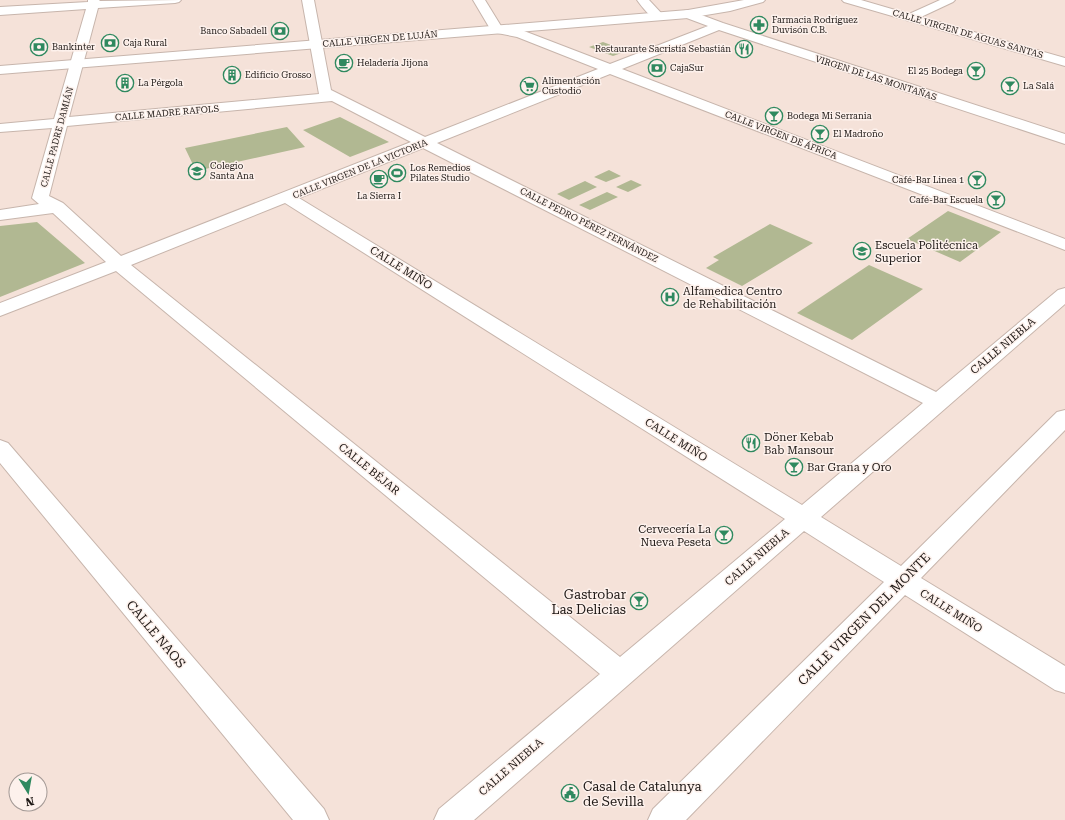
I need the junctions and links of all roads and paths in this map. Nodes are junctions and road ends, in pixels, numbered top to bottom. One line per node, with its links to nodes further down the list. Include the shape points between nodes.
1 (175, 0): 8 (street)
2 (308, 0): 15 (street, CALLE PEDRO PÉREZ FERNÁNDEZ)
3 (479, 0): 14 (street)
4 (643, 0): 11 (street)
5 (759, 0): 10 (street, CALLE VIRGEN DE LUJÁN)
6 (848, 0): 12 (street, CALLE VIRGEN DE AGUAS SANTAS)
7 (949, 0): 12 (street)
8 (93, 3): 9 (street); 17 (street, CALLE PADRE DAMIÁN)
9 (0, 11)
10 (688, 14): 11 (street, CALLE VIRGEN DE LUJÁN); 13 (street, VIRGEN DE LAS MONTAÑAS)
11 (658, 16): 14 (street, CALLE VIRGEN DE LUJÁN)
12 (910, 18): 16 (street, CALLE VIRGEN DE AGUAS SANTAS)
13 (719, 26): 19 (street, CALLE VIRGEN DE LA VICTORIA); 23 (street, VIRGEN DE LAS MONTAÑAS)
14 (496, 29): 15 (street, CALLE VIRGEN DE LUJÁN); 19 (street, CALLE VIRGEN DE ÁFRICA, via 520,34)
15 (315, 44): 17 (street, CALLE VIRGEN DE LUJÁN); 20 (street, CALLE PEDRO PÉREZ FERNÁNDEZ, via 324,92)
16 (1065, 62)
17 (77, 64): 18 (street, CALLE VIRGEN DE LUJÁN); 21 (street, CALLE PADRE DAMIÁN)
18 (0, 70)
19 (612, 70): 24 (street, CALLE VIRGEN DE LA VICTORIA); 28 (street, CALLE VIRGEN DE ÁFRICA)
20 (334, 97): 21 (street, CALLE MADRE RAFOLS); 24 (street, CALLE PEDRO PÉREZ FERNÁNDEZ)
21 (60, 123): 22 (street, CALLE MADRE RAFOLS); 26 (street, CALLE PADRE DAMIÁN, via 40,198)
22 (0, 128)
23 (1065, 139)
24 (426, 143): 25 (street, CALLE VIRGEN DE LA VICTORIA); 32 (street, CALLE PEDRO PÉREZ FERNÁNDEZ)
25 (287, 197): 29 (street, CALLE VIRGEN DE LA VICTORIA); 35 (street, CALLE MIÑO)
26 (57, 207): 27 (street); 29 (street, CALLE PADRE DAMIÁN)
27 (0, 214)
28 (1065, 245)
29 (118, 263): 31 (street, CALLE VIRGEN DE LA VICTORIA); 37 (street, CALLE BÉJAR)
30 (1065, 294): 32 (street, CALLE NIEBLA)
31 (0, 310)
32 (938, 402): 35 (street, CALLE NIEBLA)
33 (1065, 417): 36 (street, CALLE VIRGEN DEL MONTE)
34 (0, 448): 39 (street, CALLE NAOS)
35 (802, 518): 36 (street, CALLE MIÑO); 37 (street, CALLE NIEBLA)
36 (902, 580): 38 (street, CALLE MIÑO); 41 (street, CALLE VIRGEN DEL MONTE)
37 (620, 674): 40 (street, CALLE NIEBLA)
38 (1065, 681)
39 (313, 820)
40 (450, 820)
41 (664, 820)

